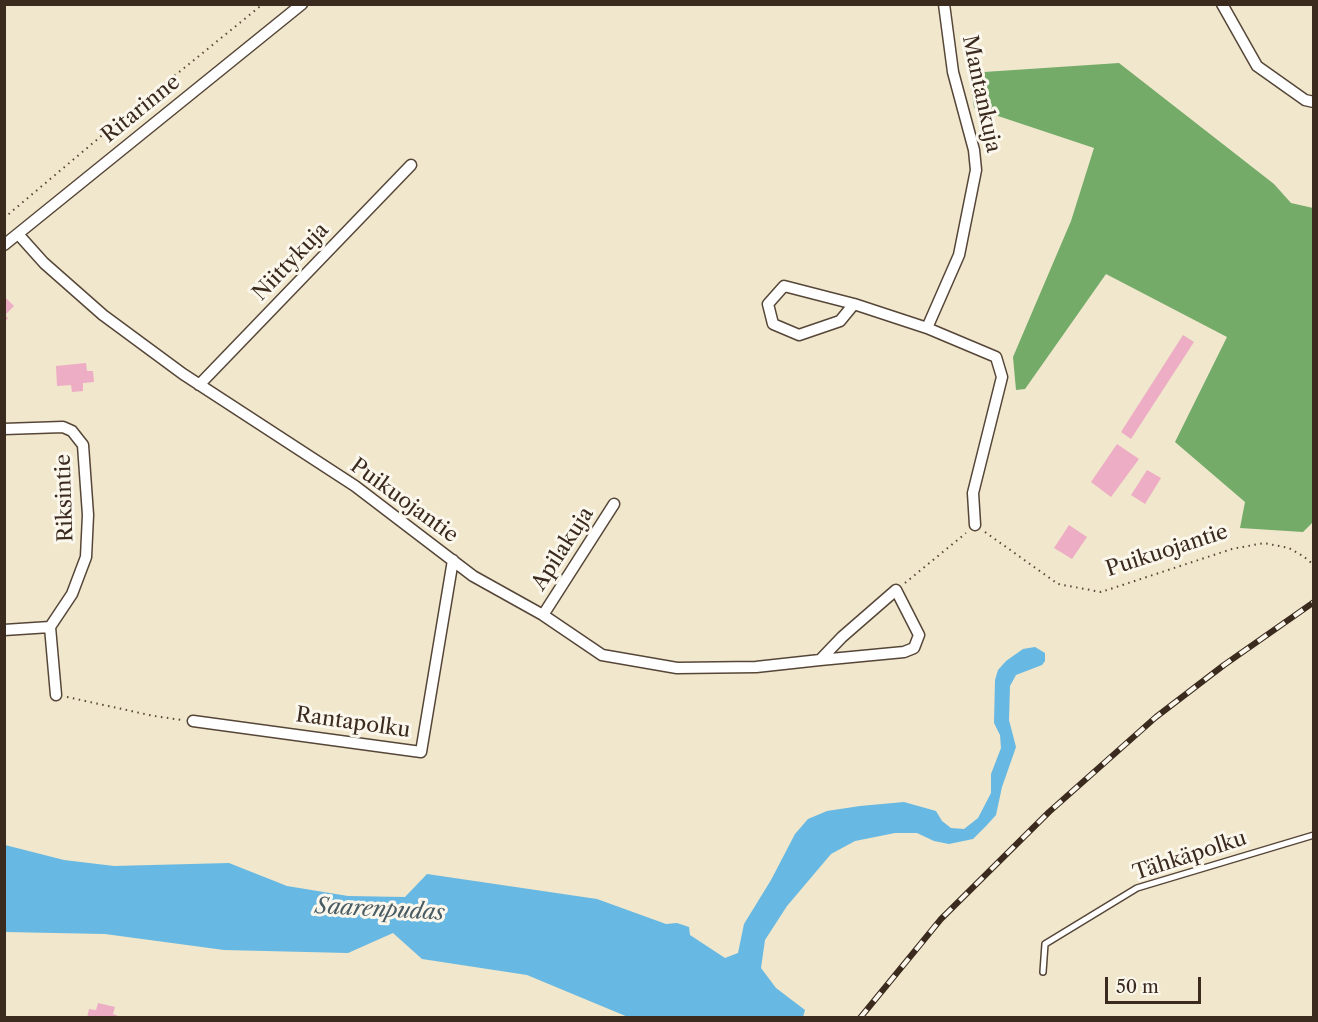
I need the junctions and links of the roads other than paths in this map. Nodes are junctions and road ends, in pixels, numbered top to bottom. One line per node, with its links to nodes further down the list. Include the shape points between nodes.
1 (302, 4): 6 (street, Ritarinne)
2 (944, 4): 9 (street, Mantankuja, via 953,72 976,170 960,255)
3 (1222, 4): 4 (street, via 1257,66 1305,100)
4 (1314, 102)
5 (411, 165): 10 (street, Niittykuja)
6 (18, 234): 7 (street, Ritarinne); 10 (street, Puikuojantie, via 44,263 103,315)
7 (4, 245)
8 (854, 304): 8 (street, via 840,321 799,335 773,324 768,304 783,286); 9 (street)
9 (927, 328): 13 (street, via 996,357 1002,376 973,493)
10 (199, 385): 14 (street, Puikuojantie, via 355,486)
11 (4, 429): 16 (street, Riksintie, via 63,427 72,431 83,445 88,515 86,558 72,594)
12 (614, 504): 15 (street, Apilakuja)
13 (975, 525)
14 (453, 560): 15 (street, Puikuojantie, via 473,576); 20 (street, Rantapolku, via 421,752)
15 (543, 615): 18 (street, Puikuojantie, via 602,655 677,668 756,667)
16 (50, 627): 17 (street); 19 (street)
17 (4, 630)
18 (819, 660): 18 (street, Puikuojantie, via 842,637 896,590 919,635 914,648)
19 (56, 695)
20 (193, 721)
21 (1314, 835): 22 (lane, Tähkäpolku, via 1137,888 1045,944)
22 (1043, 972)

